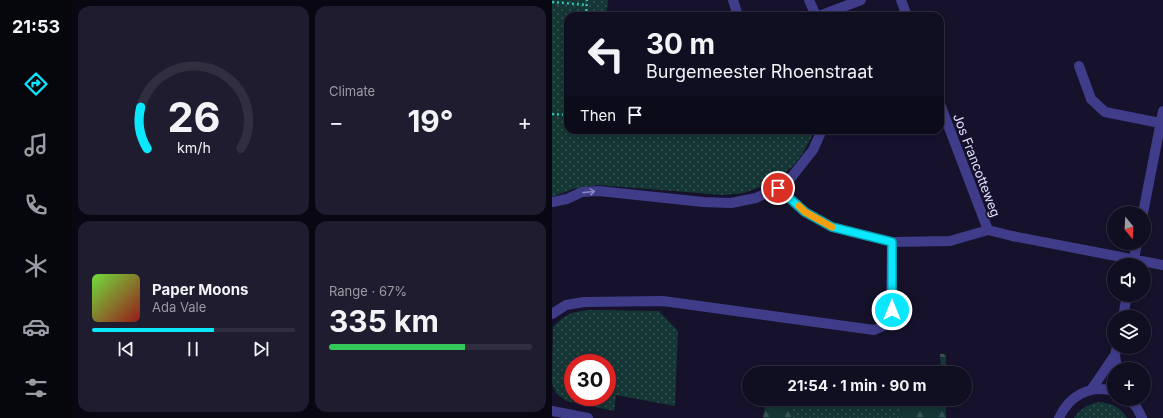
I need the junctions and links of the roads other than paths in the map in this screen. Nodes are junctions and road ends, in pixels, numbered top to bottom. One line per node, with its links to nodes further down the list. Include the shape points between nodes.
1 (733, 0): 5 (street)
2 (809, 0): 6 (street)
3 (861, 0): 7 (street)
4 (901, 0): 8 (street)
5 (737, 12)
6 (814, 12)
7 (830, 12)
8 (906, 12)
9 (1079, 66): 12 (street, via 1091,99 1104,112)
10 (1163, 111): 12 (street)
11 (944, 114): 17 (street, Jos Francotteweg)
12 (1160, 123): 16 (street)
13 (820, 134): 14 (street, via 813,150 790,179)
14 (778, 188): 15 (street, one-way to 14, via 582,192 599,191 731,203 756,198); 18 (street, via 805,212 832,227)
15 (552, 202)
16 (1144, 206)
17 (988, 230): 18 (street, via 950,240); 19 (street, Jos Francotteweg)
18 (892, 242): 22 (street, via 892,310 886,325 874,330 662,301 584,302 566,305)
19 (1115, 258)
20 (1151, 264): 21 (street, Jos Francotteweg)
21 (1163, 265)
22 (552, 314)
23 (1114, 354): 25 (street)
24 (1107, 389): 25 (street)
25 (1091, 390): 29 (street, via 1076,396 1064,408)
26 (1135, 406): 30 (street)
27 (552, 411): 28 (street)
28 (588, 418)
29 (1060, 418)
30 (1142, 418)

